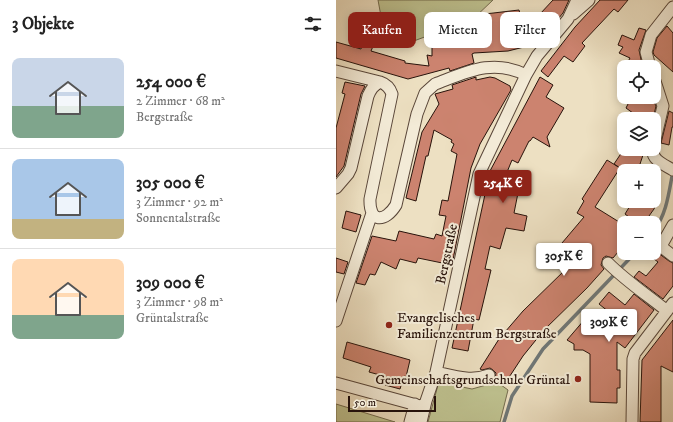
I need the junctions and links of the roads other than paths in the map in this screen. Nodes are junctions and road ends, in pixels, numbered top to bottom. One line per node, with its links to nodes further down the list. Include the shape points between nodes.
1 (578, 0): 4 (street)
2 (589, 0): 4 (street)
3 (673, 8): 5 (street, via 651,35 646,52)
4 (568, 19): 7 (street, Bergstraße, via 537,56)
5 (648, 60)
6 (336, 71): 8 (street)
7 (526, 75): 14 (street, via 504,67 480,68 430,88 425,93 414,124 396,205 386,217 377,218); 22 (street, Bergstraße, via 479,174)
8 (380, 82): 13 (street, via 372,88 368,96 351,168); 14 (street, via 385,84 392,94 370,200)
9 (661, 100): 10 (street)
10 (661, 114)
11 (653, 156): 12 (street)
12 (669, 168)
13 (336, 188)
14 (372, 213): 21 (street)
15 (673, 225): 16 (street)
16 (661, 238)
17 (661, 246): 18 (street)
18 (673, 256)
19 (610, 265): 20 (street, via 624,278)
20 (670, 307): 28 (street, via 633,359)
21 (336, 321)
22 (440, 373): 23 (street, via 476,379); 25 (street, Bergstraße)
23 (489, 375)
24 (336, 383): 25 (street)
25 (420, 405): 26 (street); 27 (street, Bergstraße)
26 (410, 422)
27 (421, 422)
28 (632, 422)

